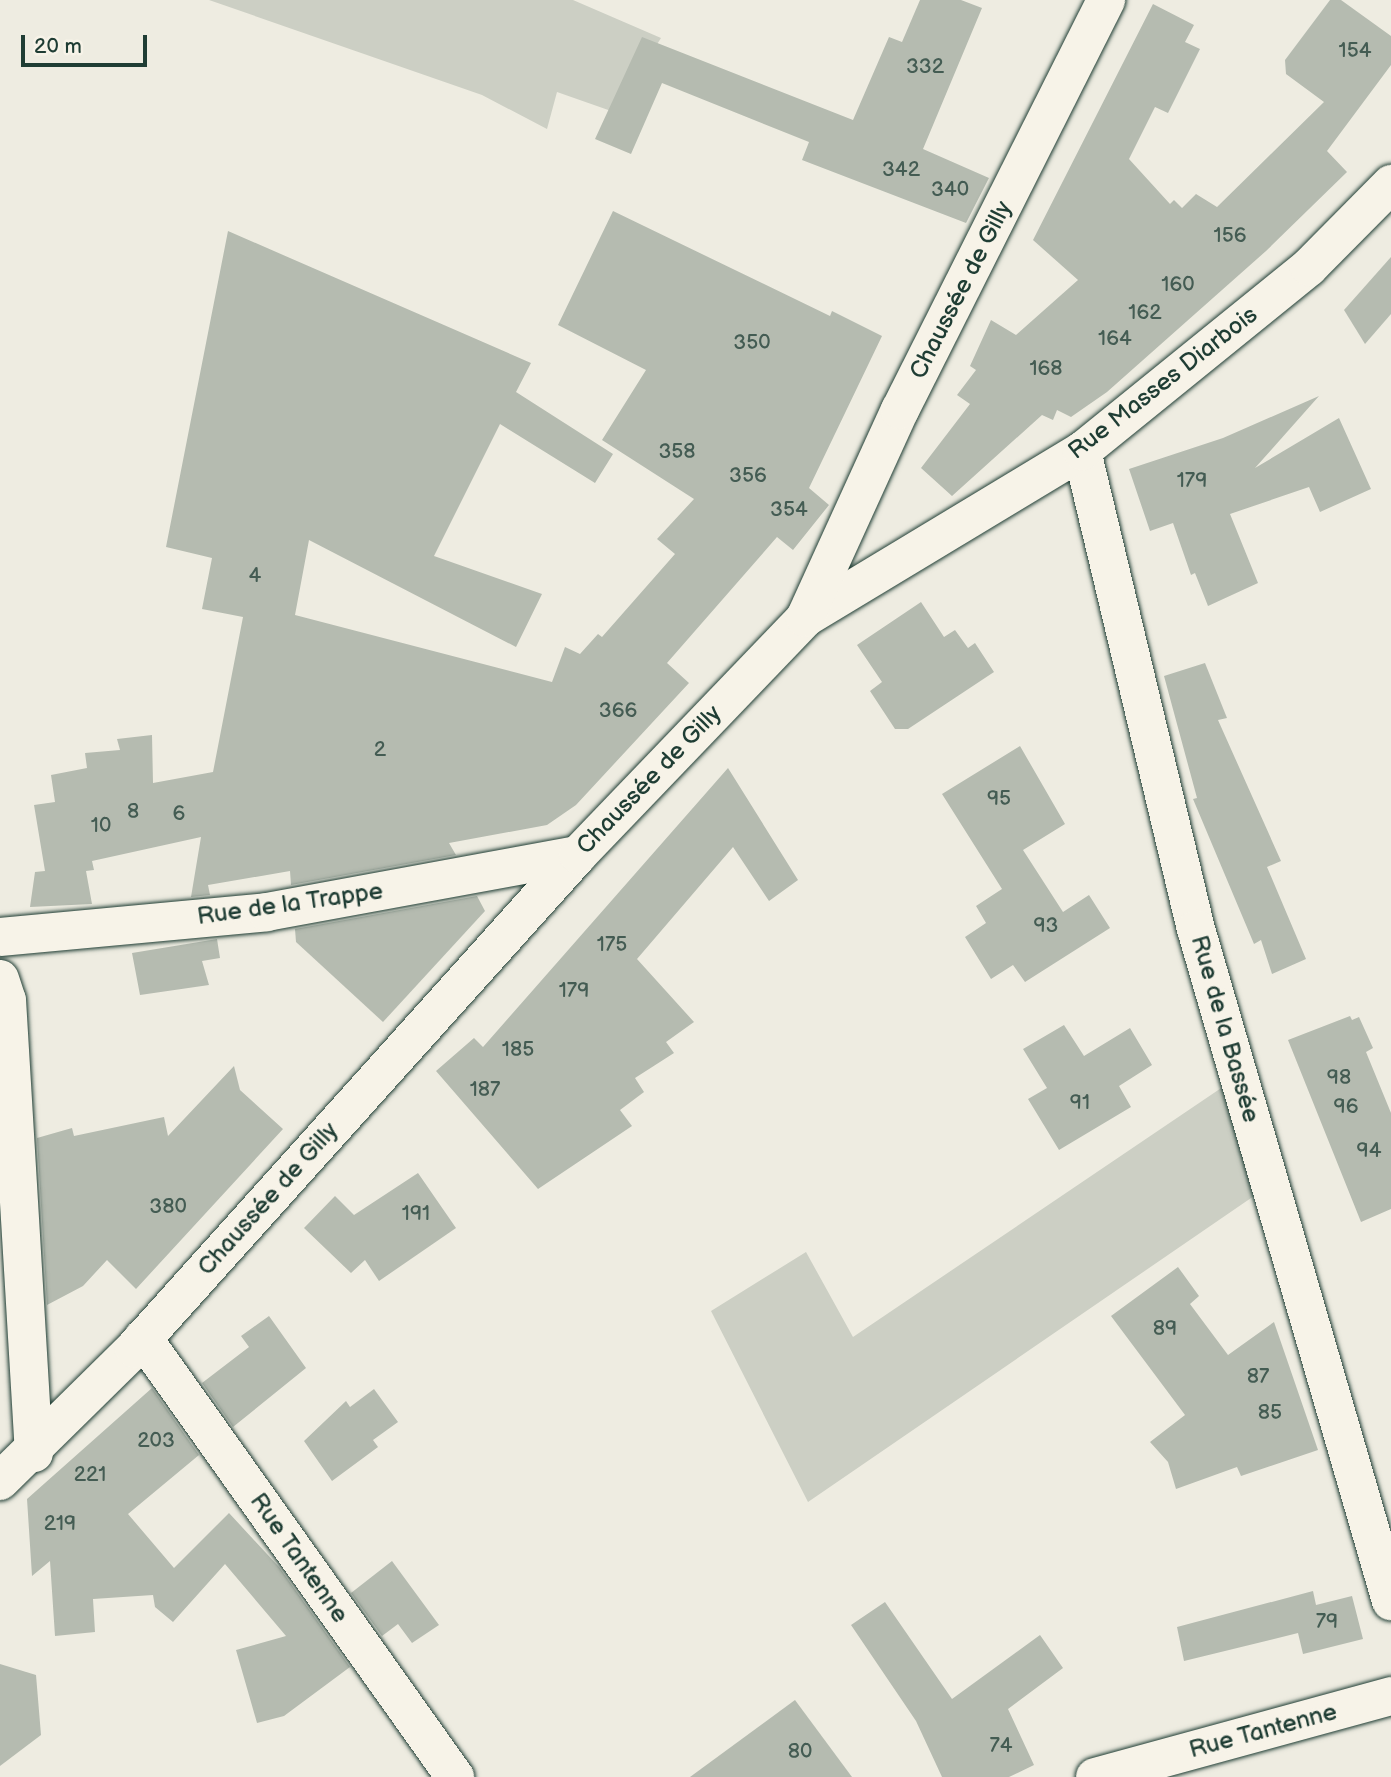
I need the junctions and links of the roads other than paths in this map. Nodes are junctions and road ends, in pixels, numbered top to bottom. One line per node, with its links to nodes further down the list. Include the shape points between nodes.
1 (1106, 0): 4 (street, Chaussée de Gilly, via 900,410)
2 (1391, 184): 3 (street, Rue Masses Diarbois, via 1309,267)
3 (1082, 451): 4 (street, Rue Masses Diarbois); 11 (street, Rue de la Bassée, via 1196,929)
4 (806, 618): 5 (street, Chaussée de Gilly)
5 (578, 855): 6 (street, Rue de la Trappe, via 267,912); 8 (street, Chaussée de Gilly)
6 (0, 937)
7 (0, 979): 9 (street, via 7,999)
8 (143, 1338): 9 (street, Chaussée de Gilly); 13 (street, Rue Tantenne)
9 (34, 1453): 10 (street, Chaussée de Gilly)
10 (0, 1481)
11 (1391, 1601)
12 (1391, 1696): 14 (street, Rue Tantenne)
13 (456, 1777)
14 (1095, 1777)

